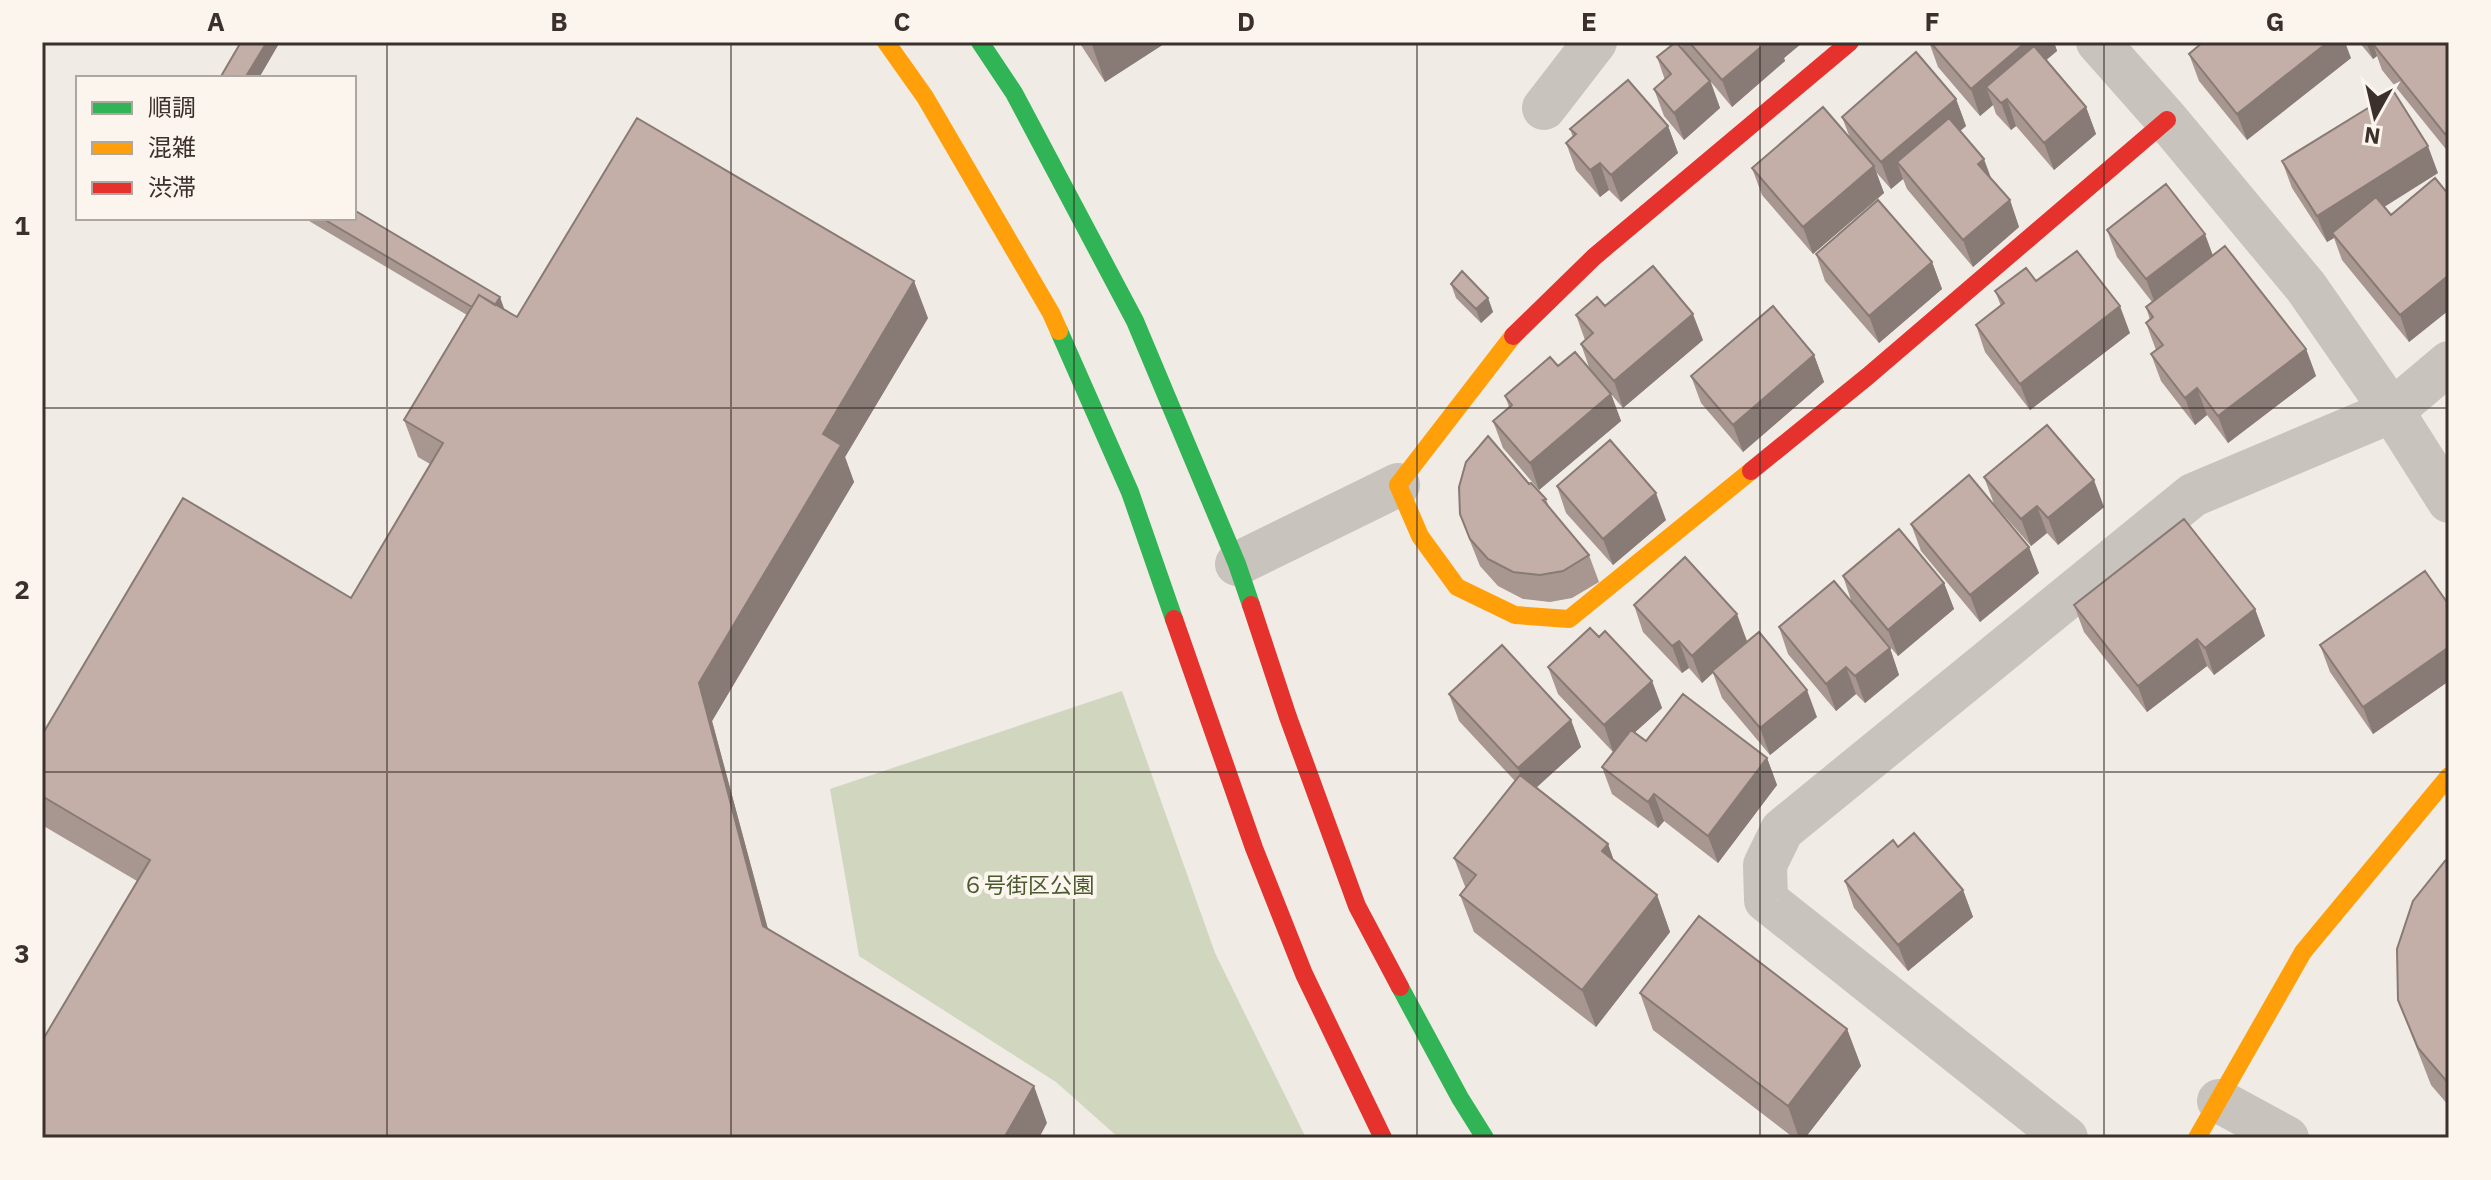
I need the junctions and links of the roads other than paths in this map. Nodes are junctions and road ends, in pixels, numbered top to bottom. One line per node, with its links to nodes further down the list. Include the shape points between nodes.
1 (886, 42): 15 (street, via 925,97 1057,326 1130,492 1254,848 1304,974)
2 (980, 42): 12 (street, via 1014,93 1135,321)
3 (1595, 42): 6 (street)
4 (1850, 42): 10 (street, via 1594,257 1519,328)
5 (2098, 42): 7 (street)
6 (1544, 108)
7 (2167, 120): 9 (street, via 2306,287); 10 (street, via 1868,376 1569,619 1515,615 1457,587 1420,536)
8 (2449, 363): 9 (street)
9 (2392, 411): 11 (street); 17 (street, via 2193,495 1782,830 1765,865 1766,900)
10 (1398, 485): 12 (street)
11 (2449, 501)
12 (1237, 564): 16 (street, via 1357,906)
13 (2449, 776): 14 (street, via 2303,952)
14 (2219, 1101): 18 (street); 19 (street)
15 (1383, 1138)
16 (1485, 1138)
17 (2066, 1138)
18 (2197, 1138)
19 (2287, 1138)

